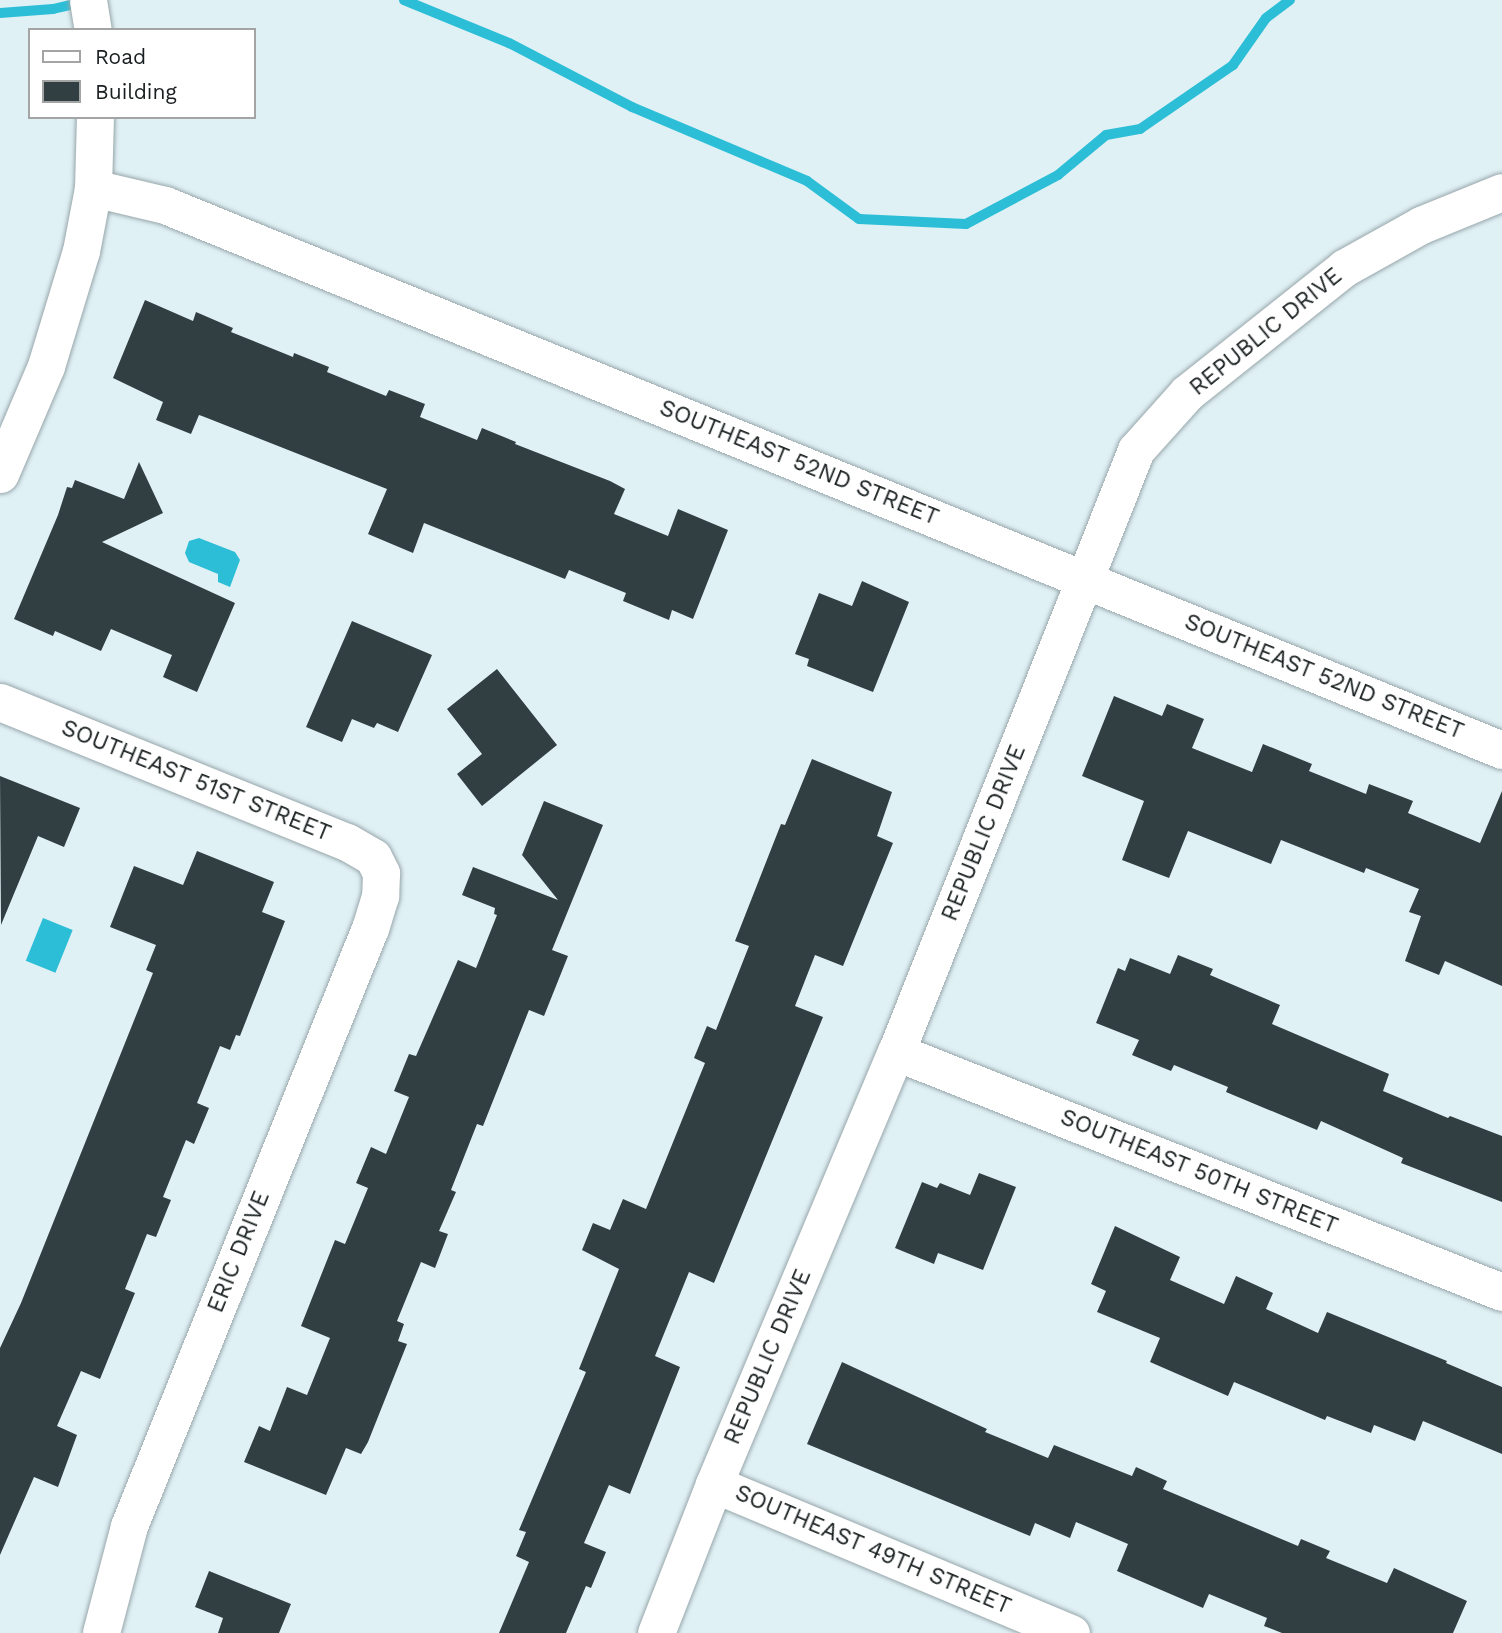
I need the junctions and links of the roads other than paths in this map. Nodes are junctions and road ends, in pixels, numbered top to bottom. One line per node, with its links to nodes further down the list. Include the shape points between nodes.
1 (88, 0): 2 (street)
2 (93, 28)
3 (95, 119): 4 (street)
4 (93, 188): 6 (street, via 81,251 46,366); 7 (street, SOUTHEAST 52ND STREET, via 165,205)
5 (1502, 192): 7 (street, REPUBLIC DRIVE, via 1421,225 1344,268 1187,393 1136,450)
6 (0, 474)
7 (1086, 580): 9 (street, SOUTHEAST 52ND STREET); 11 (street, REPUBLIC DRIVE)
8 (0, 702): 10 (street, SOUTHEAST 51ST STREET, via 347,842 373,857)
9 (1502, 750)
10 (381, 873): 14 (street, ERIC DRIVE, via 380,896 370,928 128,1526)
11 (896, 1052): 12 (street, SOUTHEAST 50TH STREET); 13 (street, REPUBLIC DRIVE)
12 (1502, 1292)
13 (714, 1484): 15 (street, REPUBLIC DRIVE); 16 (street, SOUTHEAST 49TH STREET)
14 (101, 1633)
15 (656, 1633)
16 (1071, 1633)

